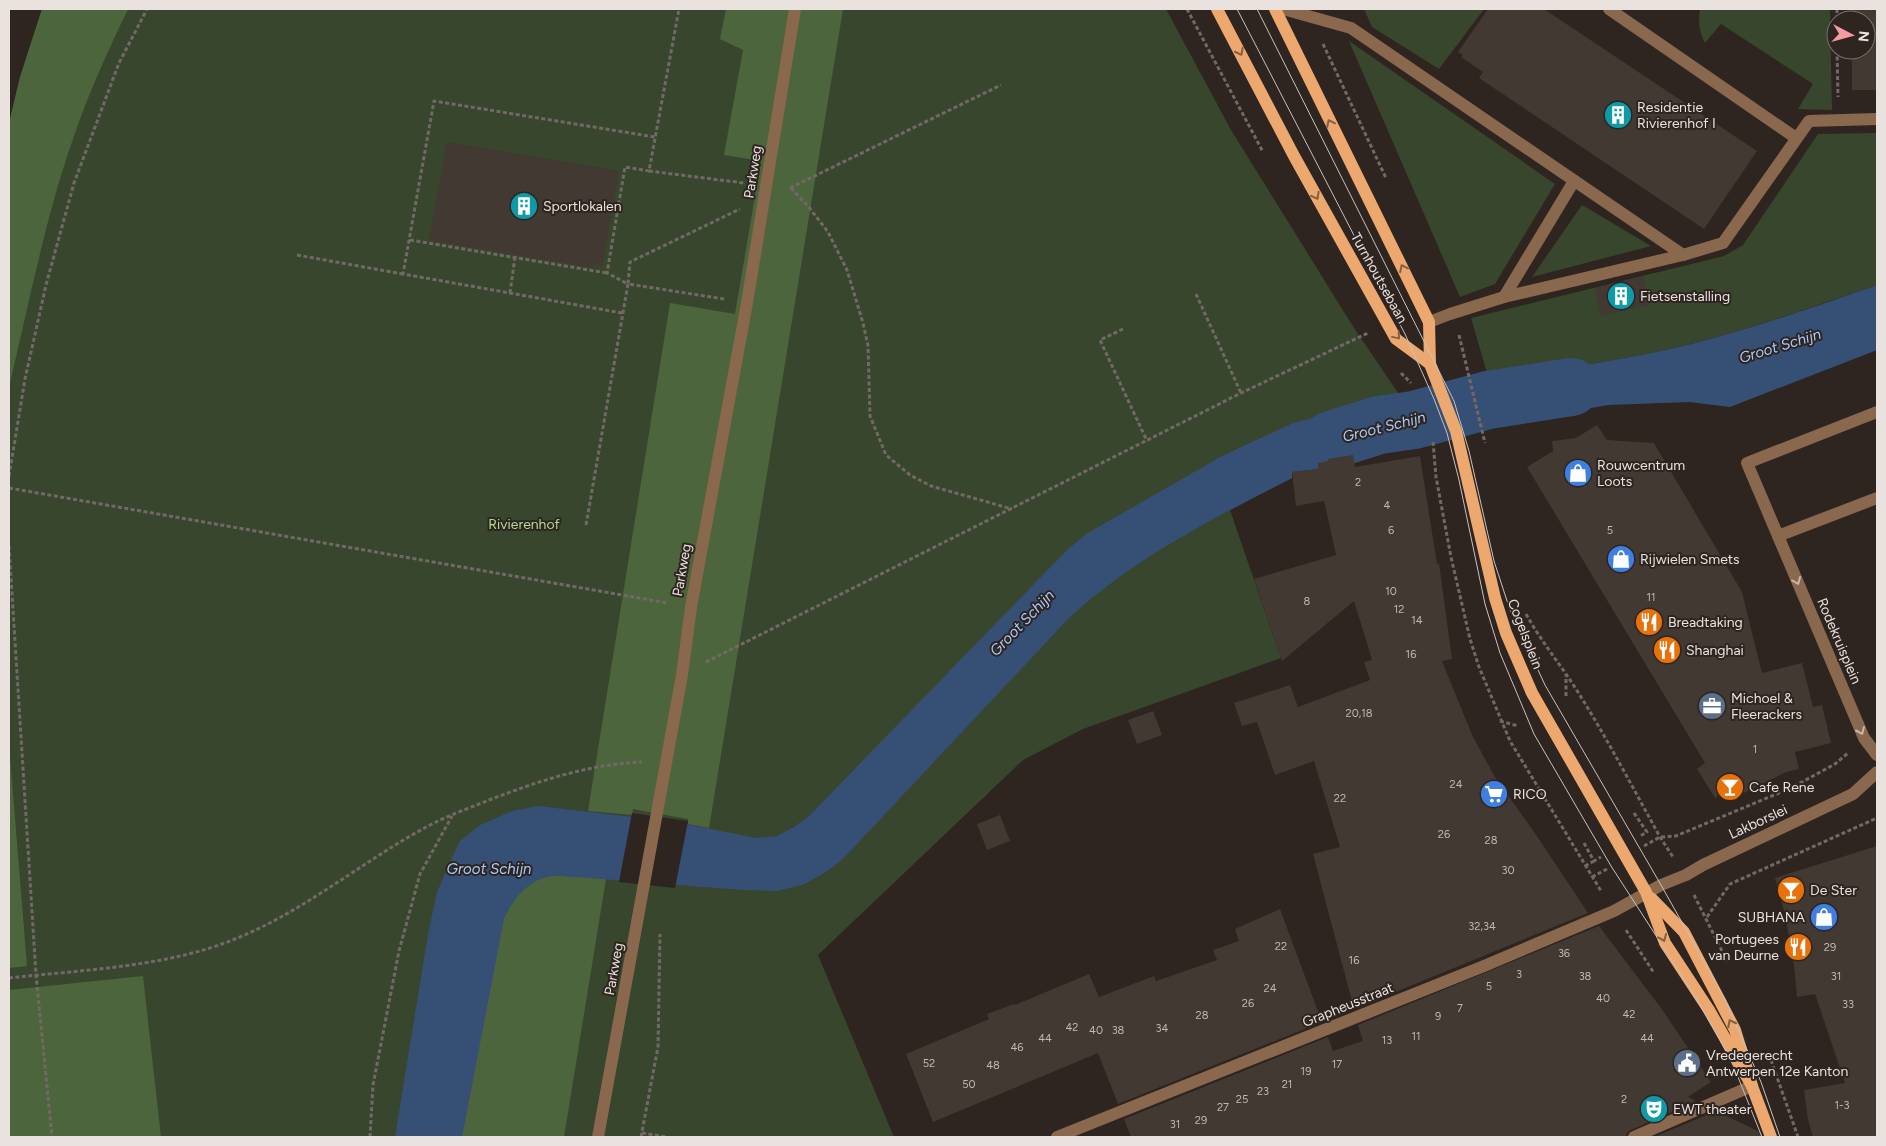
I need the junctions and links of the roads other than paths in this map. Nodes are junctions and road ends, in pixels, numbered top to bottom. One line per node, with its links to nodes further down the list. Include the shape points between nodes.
1 (795, 9): 21 (street, Parkweg, via 747,303)
2 (1218, 9): 13 (main road, Turnhoutsebaan, one-way to 13, via 1298,164 1396,339)
3 (1275, 9): 12 (main road, Turnhoutsebaan, one-way to 3)
4 (1283, 9): 9 (street, via 1351,28)
5 (1608, 9): 6 (street)
6 (1624, 13): 8 (street)
7 (1877, 119): 8 (street, via 1809,121)
8 (1796, 138): 10 (street, via 1723,243)
9 (1574, 181): 10 (street); 11 (street)
10 (1683, 255): 11 (street)
11 (1504, 297): 12 (street)
12 (1429, 322): 13 (main road, Turnhoutsebaan)
13 (1430, 364): 19 (main road, Cogelsplein, via 1456,431 1506,633 1532,693)
14 (1877, 412): 16 (street, Rodekruisplein, via 1747,463)
15 (1877, 498): 16 (street)
16 (1778, 536): 17 (street, Rodekruisplein, one-way to 17, via 1864,738)
17 (1877, 755)
18 (1877, 772): 19 (street, Lakborslei, via 1853,794)
19 (1646, 892): 20 (main road, Cogelsplein, one-way to 20, via 1665,943); 20 (main road, Cogelsplein, one-way to 19, via 1735,1030 1684,932); 22 (street, Grapheusstraat, via 1614,910 1380,1009)
20 (1752, 1086): 23 (street); 24 (main road)
21 (598, 1137)
22 (1057, 1137)
23 (1634, 1137)
24 (1771, 1137)

